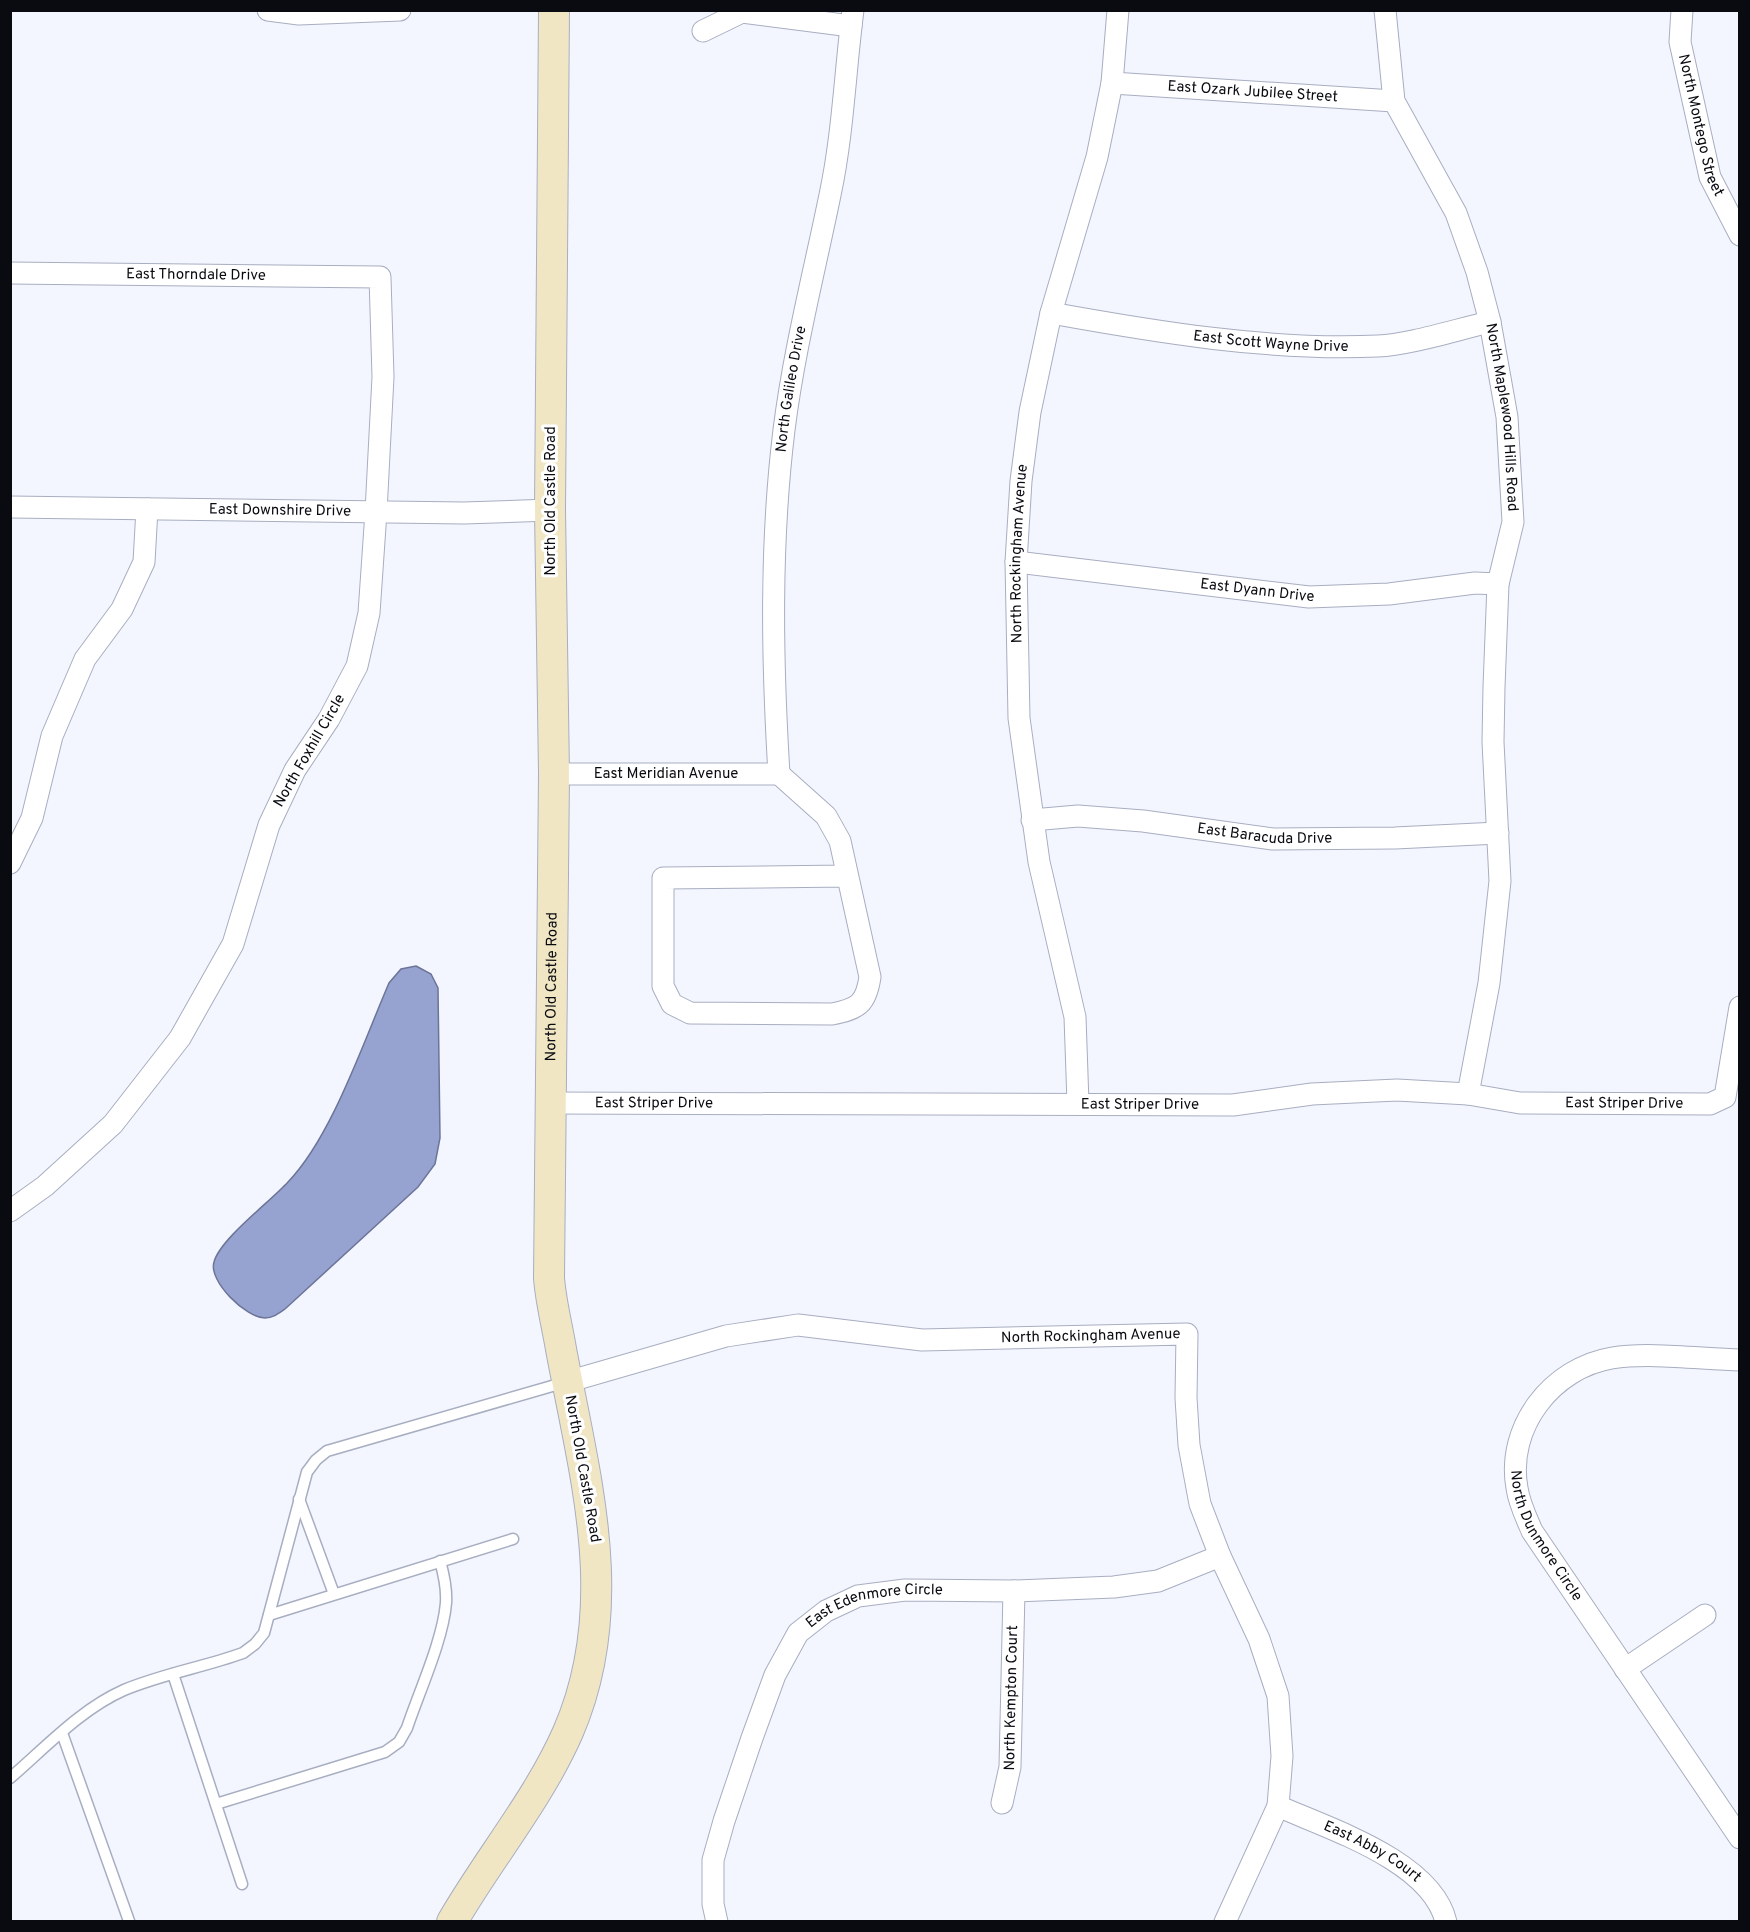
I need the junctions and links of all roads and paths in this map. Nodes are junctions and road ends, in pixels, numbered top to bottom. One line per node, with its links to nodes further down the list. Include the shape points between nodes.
1 (268, 10): 6 (street, via 299,14)
2 (554, 10): 18 (street, North Old Castle Road)
3 (1118, 10): 9 (street, North Rockingham Avenue)
4 (1385, 10): 10 (street, North Maplewood Hills Road)
5 (1682, 10): 11 (street, North Montego Street, via 1680,42 1704,157)
6 (400, 11)
7 (852, 18): 8 (street, via 742,12); 23 (street, North Galileo Drive, via 840,140 804,307 777,497 773,606)
8 (703, 31)
9 (1112, 83): 10 (street, East Ozark Jubilee Street); 14 (street, North Rockingham Avenue, via 1097,157)
10 (1394, 101): 15 (street, North Maplewood Hills Road, via 1456,213)
11 (1740, 235)
12 (10, 273): 13 (street, East Thorndale Drive)
13 (380, 277): 19 (street, North Foxhill Circle, via 383,377)
14 (1051, 313): 15 (street, East Scott Wayne Drive, via 1169,334 1283,344 1380,346); 20 (street, North Rockingham Avenue, via 1030,412)
15 (1490, 322): 21 (street, North Maplewood Hills Road, via 1507,417 1513,522)
16 (10, 507): 17 (street, East Downshire Drive)
17 (147, 508): 19 (street, East Downshire Drive); 26 (street, via 144,562 122,609 85,659 52,736 32,818)
18 (550, 510): 19 (street, East Downshire Drive); 22 (street, North Old Castle Road)
19 (376, 512): 32 (street, North Foxhill Circle, via 369,613 357,666 329,719 295,770 269,825 233,944 180,1038 114,1124 45,1186)
20 (1016, 562): 21 (street, East Dyann Drive, via 1309,597); 24 (street, North Rockingham Avenue, via 1018,718)
21 (1498, 584): 25 (street, North Maplewood Hills Road, via 1493,742)
22 (554, 774): 23 (street, East Meridian Avenue); 31 (street, North Old Castle Road)
23 (779, 774): 27 (street, via 826,816 840,841)
24 (1032, 820): 25 (street, East Baracuda Drive, via 1078,816 1143,821 1273,839); 30 (street, North Rockingham Avenue, via 1075,1017)
25 (1498, 833): 29 (street, North Maplewood Hills Road, via 1496,932)
26 (10, 863)
27 (847, 876): 27 (street, via 870,977 867,996 852,1011 690,1013 672,1004 663,986 663,878)
28 (1740, 1007): 29 (street, East Striper Drive, via 1725,1097 1710,1104 1520,1102)
29 (1468, 1094): 30 (street, East Striper Drive, via 1375,1090 1233,1105)
30 (1078, 1102): 31 (street, East Striper Drive)
31 (550, 1103): 34 (street, North Old Castle Road, via 549,1278)
32 (10, 1211)
33 (1740, 1360): 43 (street, North Dunmore Circle, via 1623,1357 1596,1362 1555,1384 1539,1401 1519,1440 1516,1487 1532,1531)
34 (567, 1382): 35 (lane, via 327,1451 307,1472); 37 (street, North Rockingham Avenue, via 726,1336 798,1325 922,1340 1187,1334 1189,1445 1200,1504); 53 (street, North Old Castle Road, via 597,1551 594,1639 583,1689 549,1771)
35 (299, 1499): 40 (lane); 41 (lane)
36 (513, 1539): 38 (lane)
37 (1220, 1556): 39 (street, East Edenmore Circle, via 1158,1581); 49 (street, North Rockingham Avenue, via 1259,1639 1278,1696 1282,1756)
38 (440, 1561): 40 (lane); 48 (lane, via 446,1592 442,1624 399,1742 386,1752)
39 (1014, 1591): 47 (street, North Kempton Court, via 1010,1767); 54 (street, East Edenmore Circle, via 905,1590 858,1596 826,1611 798,1633 775,1675 713,1860 712,1904)
40 (334, 1594): 41 (lane)
41 (269, 1615): 44 (lane, via 264,1633 243,1653)
42 (1705, 1615): 43 (street)
43 (1625, 1669): 50 (street, North Dunmore Circle)
44 (174, 1674): 45 (lane, via 124,1690); 48 (lane)
45 (62, 1733): 46 (lane); 52 (lane)
46 (10, 1778)
47 (1002, 1803)
48 (216, 1804): 51 (lane)
49 (1278, 1806): 55 (street, North Rockingham Avenue); 56 (street, East Abby Court, via 1382,1853 1419,1878 1443,1910)
50 (1740, 1838)
51 (242, 1884)
52 (129, 1921)
53 (452, 1922)
54 (717, 1922)
55 (1225, 1922)
56 (1446, 1922)

